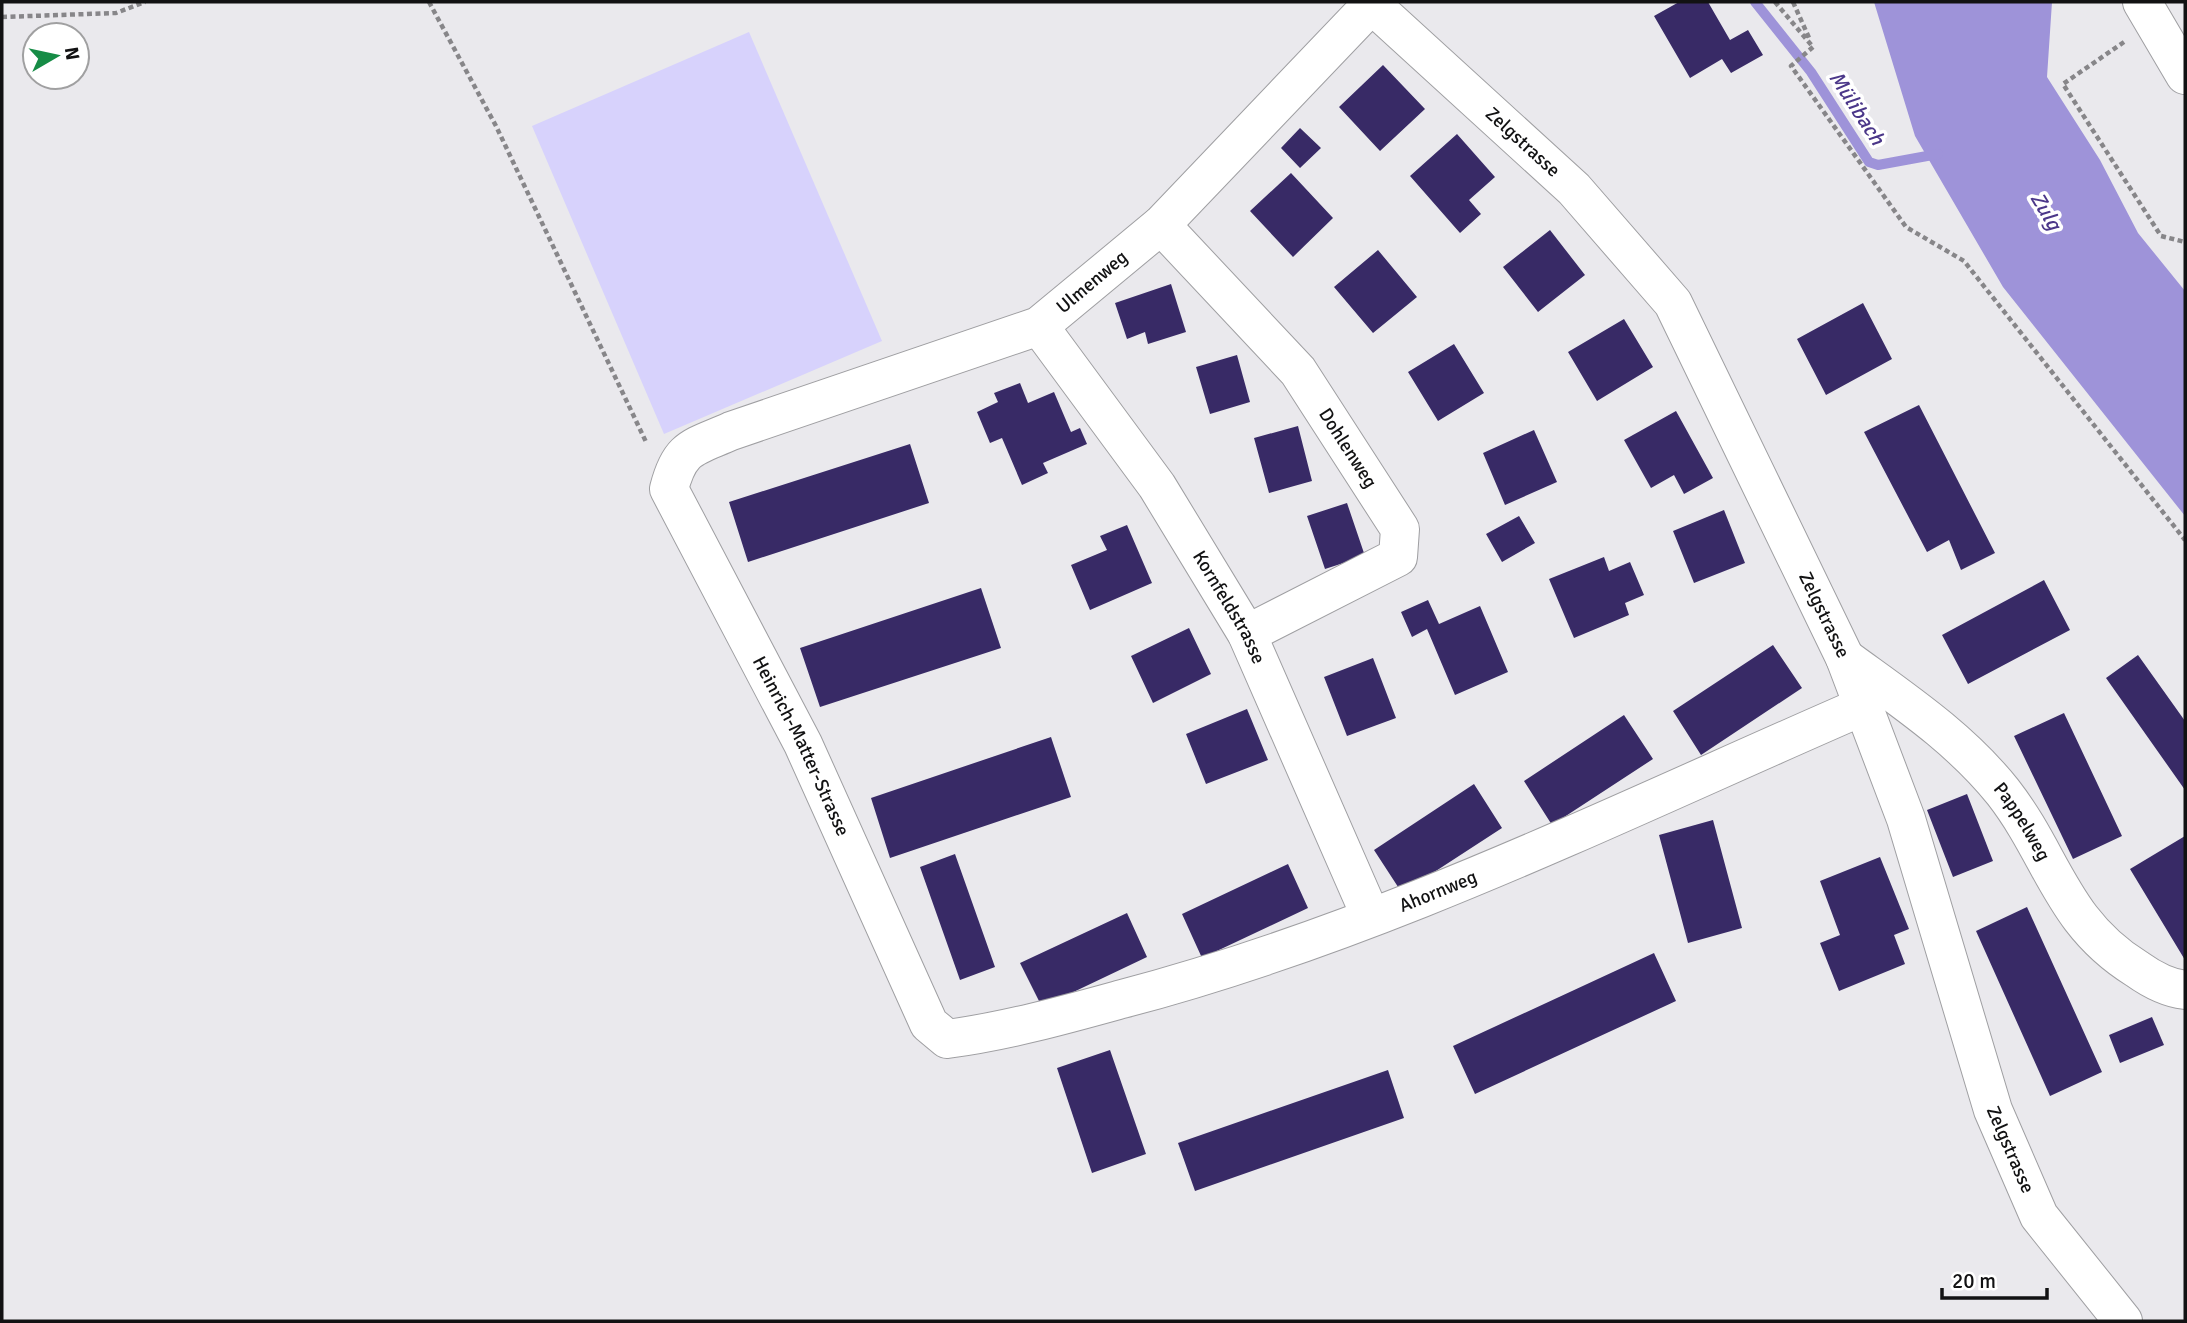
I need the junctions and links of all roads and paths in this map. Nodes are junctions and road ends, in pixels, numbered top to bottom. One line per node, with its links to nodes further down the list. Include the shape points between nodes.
1 (145, 2): 7 (path, via 116,13)
2 (429, 2): 14 (path, via 496,126)
3 (1775, 2): 8 (path)
4 (1793, 2): 8 (path)
5 (2142, 2): 10 (street)
6 (1371, 3): 11 (street, Ulmenweg); 17 (street, Zelgstrasse, via 1574,190 1673,303)
7 (2, 17)
8 (1813, 47): 15 (path, via 1791,66 1906,227 1964,261)
9 (2088, 68): 12 (path, via 2063,84 2161,236)
10 (2185, 75)
11 (1161, 225): 13 (street, Ulmenweg); 16 (street, Dohlenweg, via 1298,371 1400,529 1398,557)
12 (2185, 242)
13 (1039, 326): 14 (street, Ulmenweg, via 692,448 676,462); 16 (street, Kornfeldstrasse, via 1157,486)
14 (669, 489): 21 (street, Heinrich-Matter-Strasse, via 803,744 929,1024 947,1039)
15 (2185, 540)
16 (1247, 634): 19 (street, Kornfeldstrasse)
17 (1845, 657): 18 (street, Zelgstrasse); 20 (street, Pappelweg, via 1949,733 2004,793 2082,923 2120,959 2151,978)
18 (1861, 707): 19 (street, Ahornweg, via 1507,863); 22 (street, Zelgstrasse, via 1906,819 1993,1110 2039,1216)
19 (1371, 917): 21 (street, Ahornweg, via 1216,975)
20 (2185, 990)
21 (999, 1032)
22 (2123, 1321)

